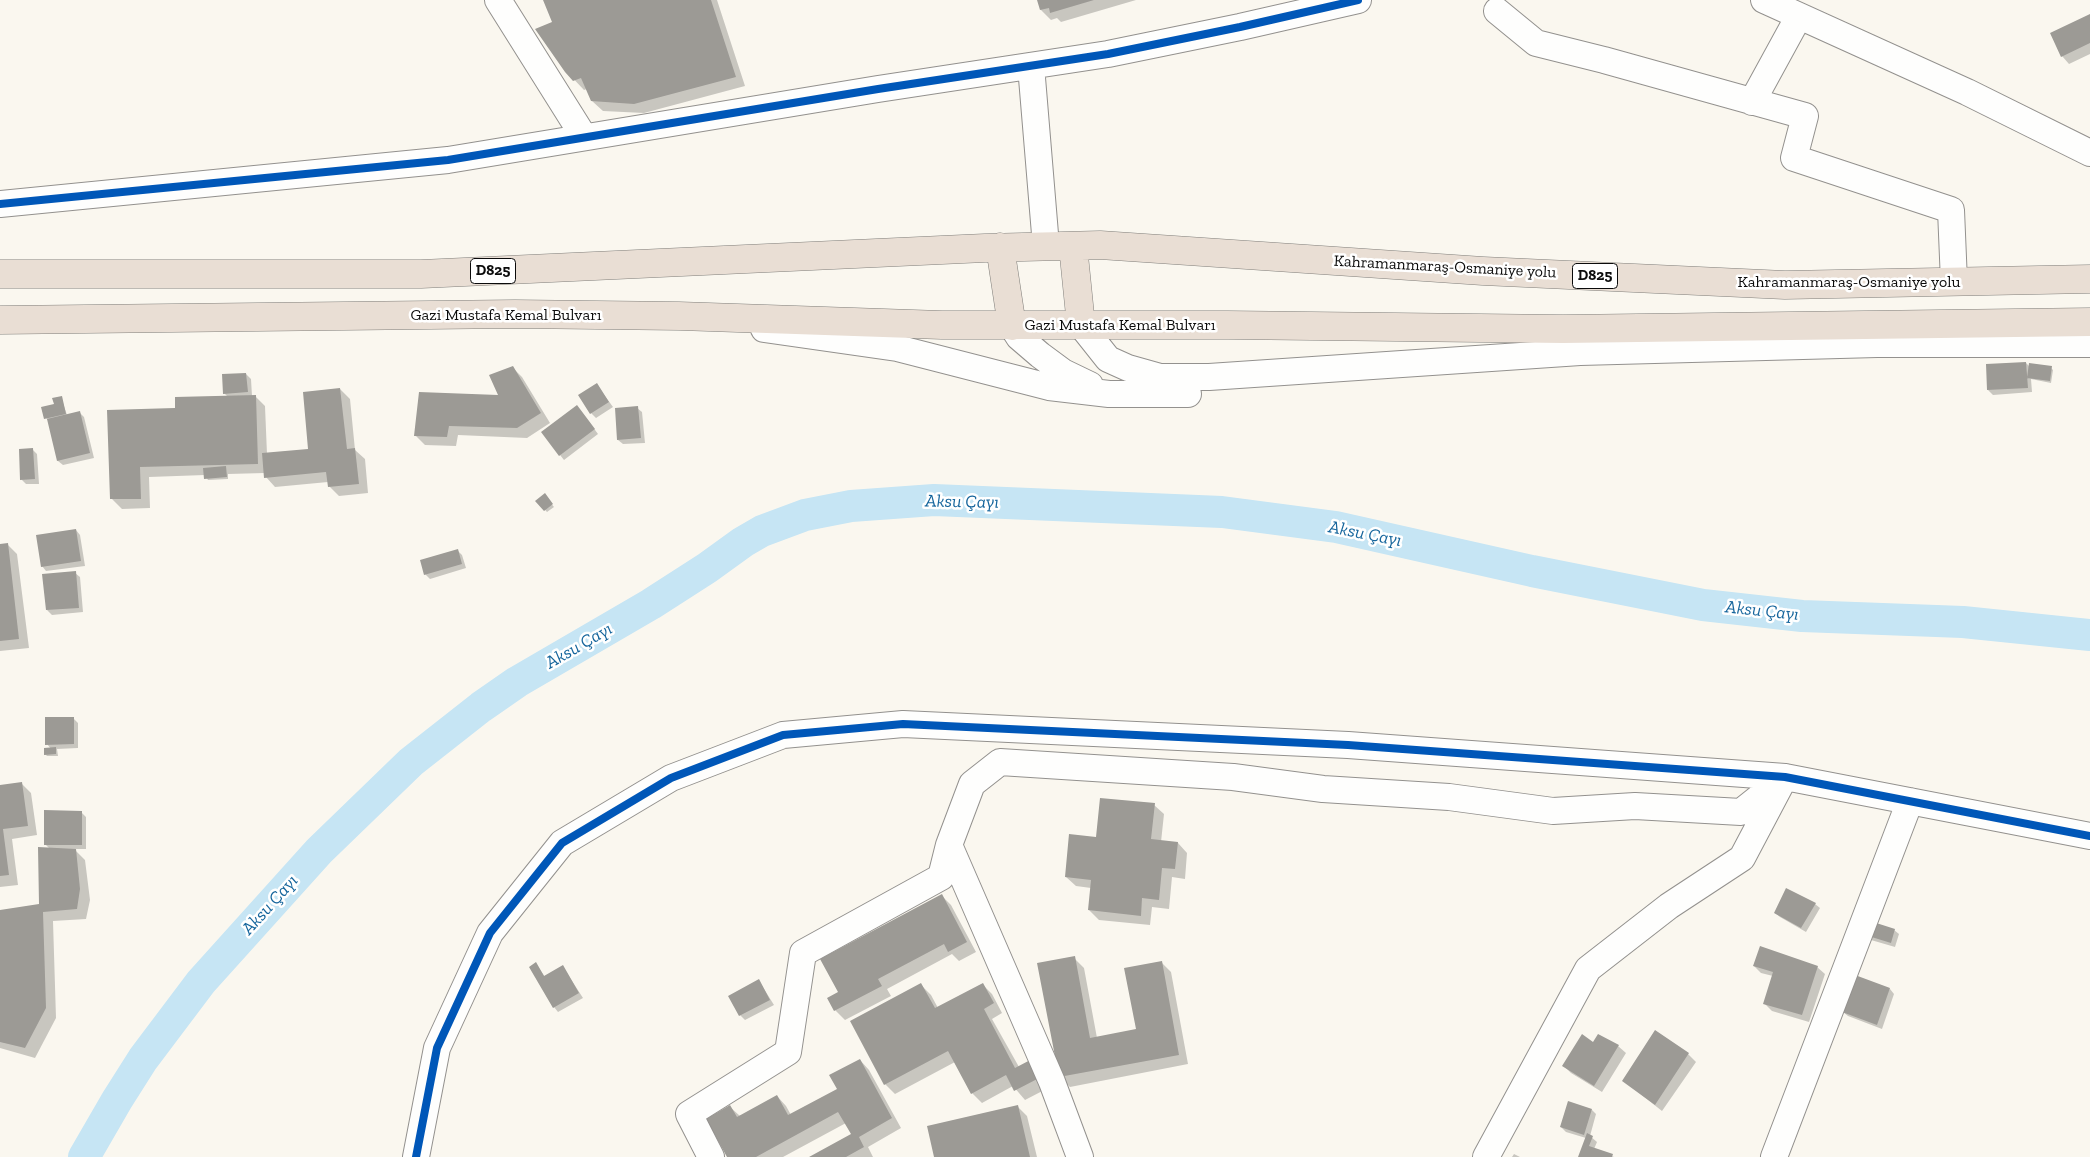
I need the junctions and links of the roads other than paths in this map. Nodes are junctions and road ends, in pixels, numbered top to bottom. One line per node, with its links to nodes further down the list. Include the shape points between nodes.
1 (498, 0): 8 (street)
2 (1358, 0): 6 (street, via 1108,54)
3 (1764, 0): 5 (street)
4 (1497, 11): 7 (street, via 1536,44)
5 (1799, 16): 7 (street); 9 (street, via 1967,92)
6 (1031, 66): 8 (street); 11 (street)
7 (1752, 102): 16 (street, via 1805,116 1794,158 1951,210)
8 (584, 137): 10 (street, via 448,160)
9 (2090, 153)
10 (0, 204)
11 (1046, 246): 12 (highway); 13 (highway)
12 (1073, 246): 16 (highway, Kahramanmaraş-Osmaniye yolu / D825, via 1100,245 1484,271 1776,284); 20 (highway)
13 (993, 248): 14 (highway, D825, via 421,274); 21 (highway, Gazi Mustafa Kemal Bulvarı)
14 (0, 274)
15 (2090, 279): 16 (highway, Kahramanmaraş-Osmaniye yolu / D825)
16 (1954, 282)
17 (679, 316): 18 (highway, Gazi Mustafa Kemal Bulvarı, via 515,314); 21 (highway, Gazi Mustafa Kemal Bulvarı); 24 (street, via 897,348 1049,387)
18 (0, 320)
19 (2090, 322): 20 (highway, Gazi Mustafa Kemal Bulvarı, via 1563,329)
20 (1081, 325): 21 (highway, Gazi Mustafa Kemal Bulvarı); 23 (street, via 1108,359 1160,377 1208,377)
21 (1012, 326): 24 (street, via 1040,356 1063,372)
22 (2090, 344): 23 (street, via 1877,344)
23 (1536, 356): 24 (street, via 1207,394)
24 (1109, 394)
25 (1785, 777): 26 (street); 28 (street, via 1741,812 1635,806 1552,810 1449,797 1322,789 1233,777 1000,762 972,784); 29 (street, via 1348,745 913,724 783,735 671,778 562,843 490,933 437,1048); 32 (street, via 1742,858 1669,906 1588,969)
26 (1910, 801): 27 (street); 33 (street)
27 (2090, 836)
28 (949, 845): 30 (street, via 941,877 803,953 788,1052 688,1114); 31 (street, via 1052,1082)
29 (416, 1157)
30 (711, 1157)
31 (1080, 1157)
32 (1486, 1157)
33 (1774, 1157)

